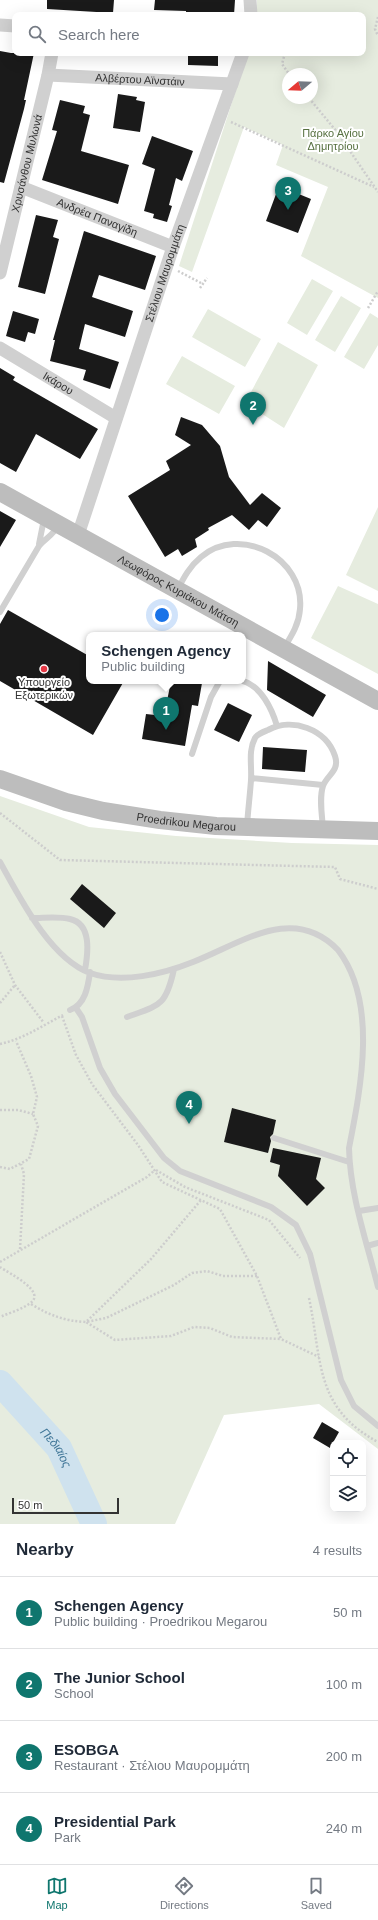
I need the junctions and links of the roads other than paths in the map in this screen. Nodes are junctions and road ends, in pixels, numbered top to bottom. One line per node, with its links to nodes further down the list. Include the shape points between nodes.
1 (250, 0): 2 (street)
2 (251, 12)
3 (0, 25): 4 (street)
4 (12, 26)
5 (51, 56): 7 (street, Χρυσάνθου Μυλωνά)
6 (242, 56): 8 (street, Στέλιου Μαυρομμάτη)
7 (48, 75): 8 (street, Αλβέρτου Αϊνστάιν); 9 (street, Χρυσάνθου Μυλωνά)
8 (232, 84): 10 (street, Στέλιου Μαυρομμάτη)
9 (21, 187): 10 (street, Ανδρέα Παναγίδη); 11 (street, Χρυσάνθου Μυλωνά)
10 (173, 247): 13 (street, Στέλιου Μαυρομμάτη)
11 (0, 273)
12 (0, 348): 13 (street, Ικάρου)
13 (116, 418): 16 (street, Στέλιου Μαυρομμάτη)
14 (0, 492): 15 (main road, Λεωφόρος Κυριάκου Μάτση)
15 (53, 522): 16 (main road, Λεωφόρος Κυριάκου Μάτση); 17 (lane, via 55,532); 17 (lane, via 43,524)
16 (78, 535): 18 (main road, Λεωφόρος Κυριάκου Μάτση)
17 (39, 546): 19 (lane)
18 (177, 591): 20 (main road, Λεωφόρος Κυριάκου Μάτση); 20 (lane, via 188,570 201,556 217,547 234,544 252,545 269,551 291,572 299,592 300,609 296,630)
19 (0, 612)
20 (284, 648): 23 (main road, Λεωφόρος Κυριάκου Μάτση)
21 (246, 682): 24 (lane, via 265,699)
22 (218, 684): 25 (lane, via 211,697)
23 (378, 701)
24 (277, 726): 26 (lane, via 256,736 251,748); 28 (lane, via 302,726 321,734 329,744 336,758 335,771)
25 (192, 754)
26 (252, 778): 28 (lane); 29 (lane)
27 (0, 779): 29 (main road, Proedrikou Megarou, via 66,802 103,811 160,820)
28 (324, 785): 30 (lane)
29 (247, 827): 30 (main road, Proedrikou Megarou)
30 (323, 830): 31 (main road, Proedrikou Megarou)
31 (378, 831)
32 (0, 862): 33 (lane)
33 (32, 918): 35 (lane, via 64,956); 35 (lane, via 69,918 77,921 83,928 87,940)
34 (174, 969): 35 (lane, via 142,976 120,977); 36 (lane, via 170,989 159,1005); 38 (lane, via 250,936 291,928 312,932 324,938 342,955 354,972 361,991 368,1036 366,1064 349,1148)
35 (87, 971): 44 (lane, via 88,986 83,999 73,1009 82,1017 100,1068 115,1094 164,1158 180,1171 271,1207 296,1225 310,1254 341,1380 354,1406)
36 (127, 1018)
37 (274, 1138): 38 (lane)
38 (349, 1162): 40 (lane)
39 (378, 1208): 40 (lane)
40 (359, 1212): 42 (lane)
41 (378, 1243): 42 (lane)
42 (368, 1246): 43 (lane)
43 (378, 1287)
44 (378, 1426)

